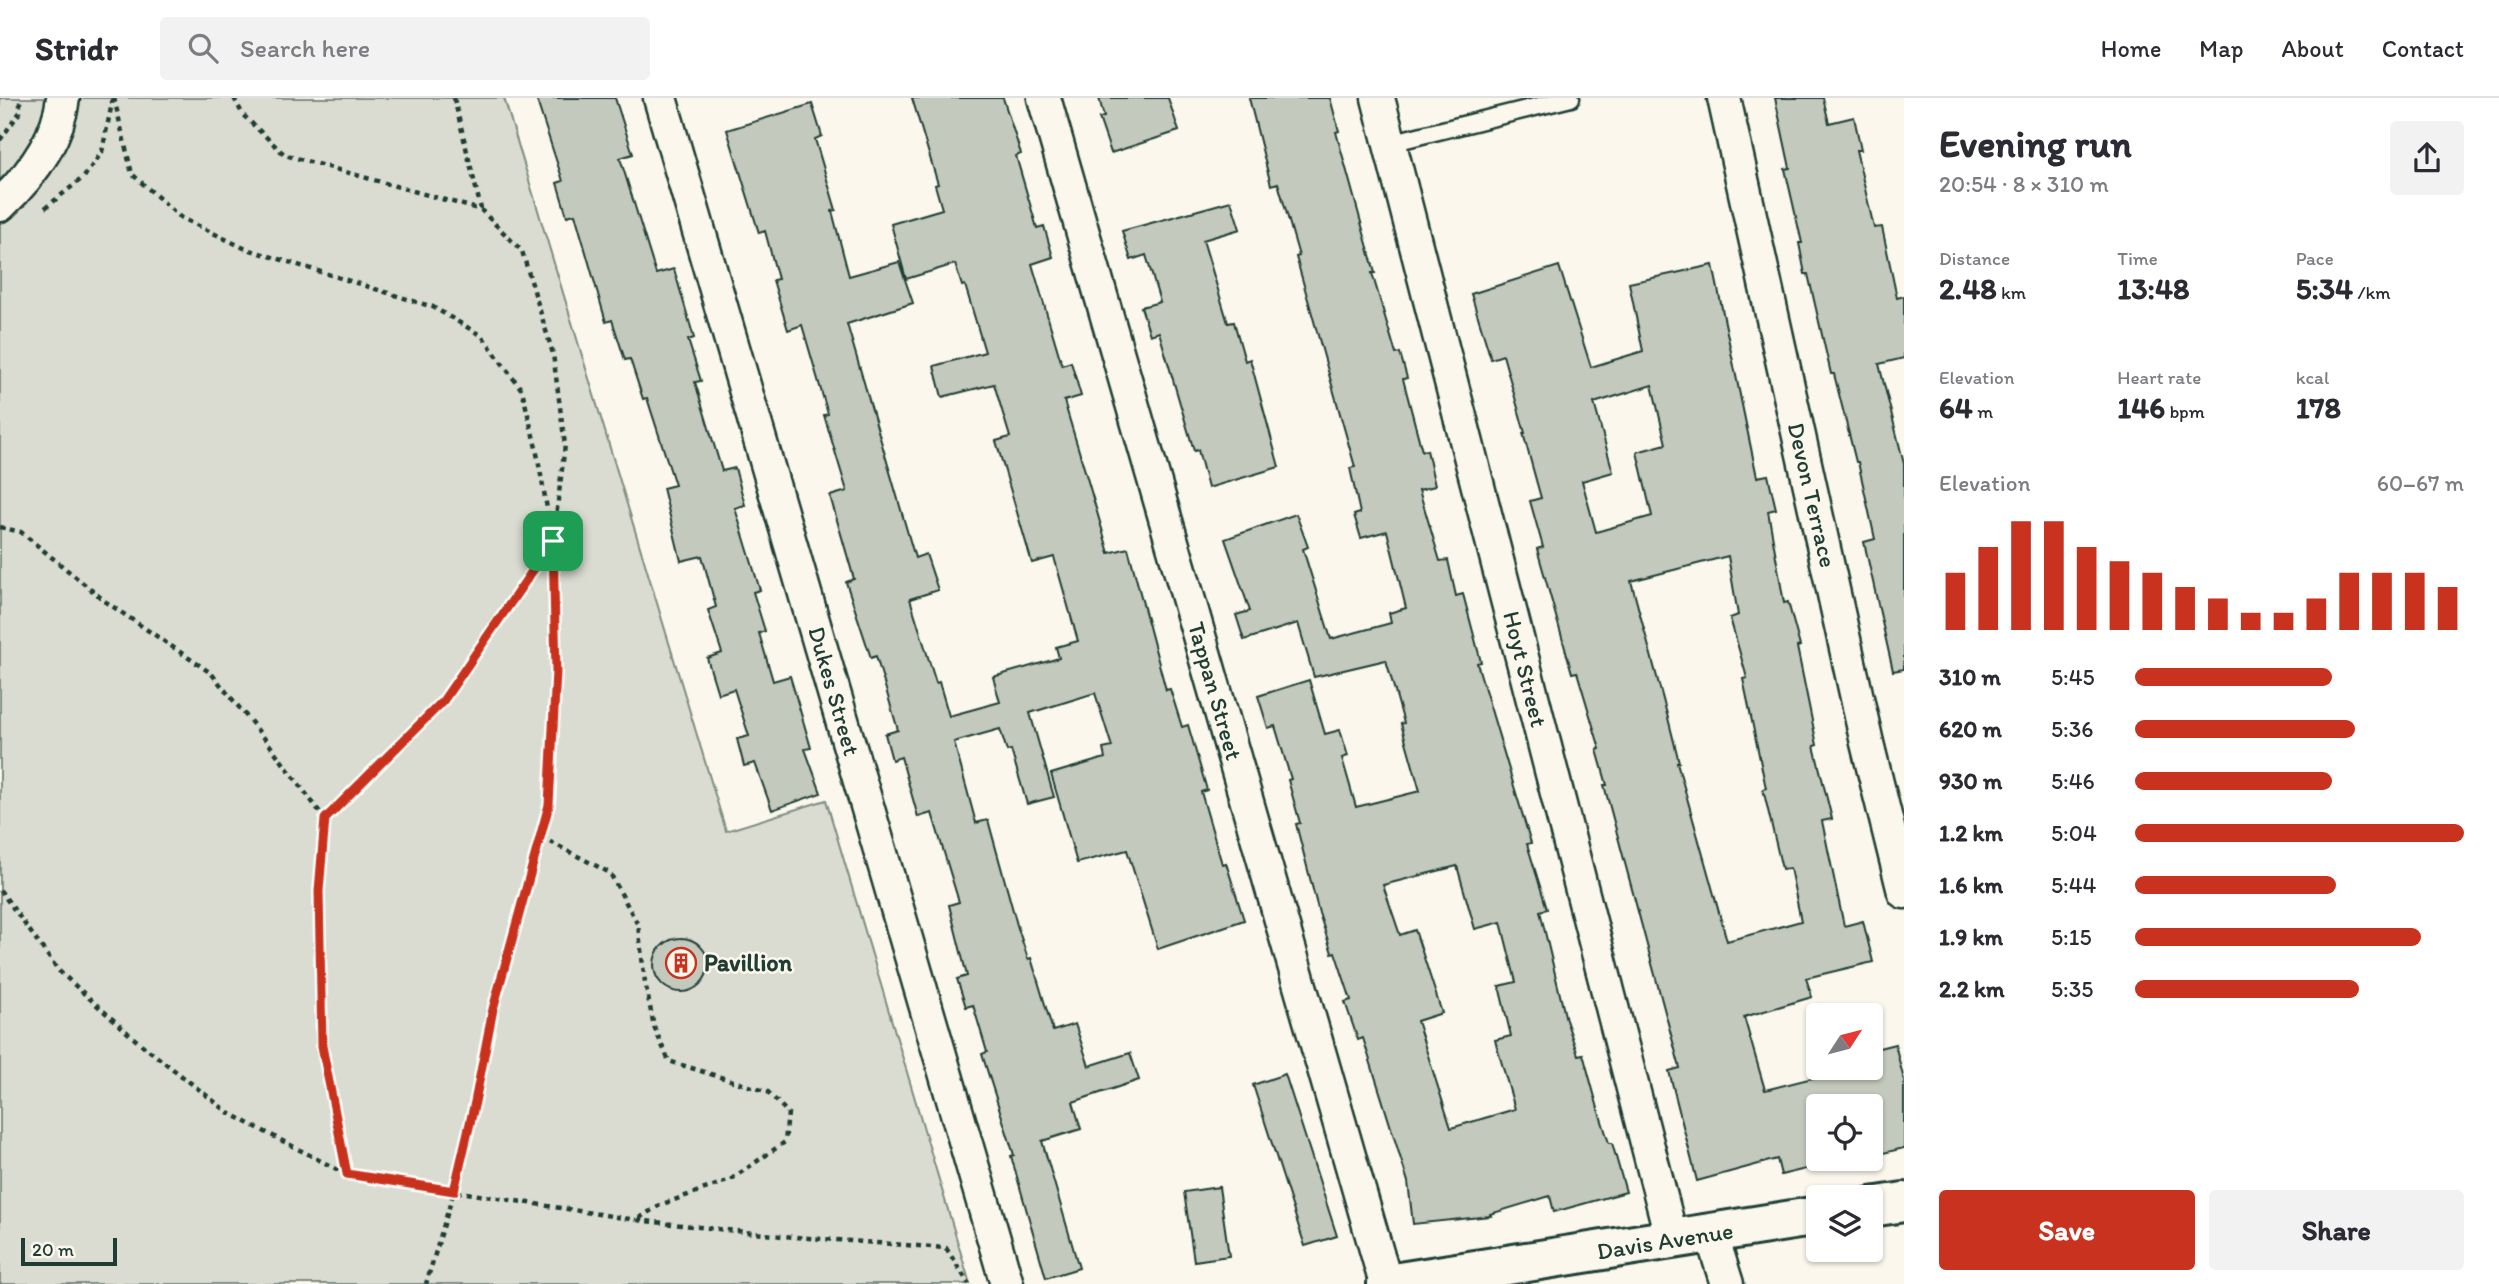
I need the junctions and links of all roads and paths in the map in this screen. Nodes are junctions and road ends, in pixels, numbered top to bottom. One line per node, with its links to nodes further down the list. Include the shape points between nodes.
1 (20, 98): 11 (path, via 20,112)
2 (63, 98): 13 (street, via 43,154)
3 (114, 98): 14 (path, via 102,152 84,177); 17 (path, via 132,174 180,217 244,248 433,307 482,335 522,390)
4 (234, 98): 15 (path, via 243,115 285,155)
5 (454, 98): 15 (path)
6 (660, 98): 32 (street, Dukes Street)
7 (1044, 98): 33 (street, Tappan Street)
8 (1378, 98): 12 (street, Hoyt Street)
9 (1571, 98): 12 (lane)
10 (1724, 98): 21 (street, Devon Terrace)
11 (0, 139)
12 (1390, 143): 29 (street, Hoyt Street)
13 (0, 205)
14 (42, 210)
15 (481, 210): 17 (path, via 522,251 553,354 565,445)
16 (0, 527): 18 (path, via 21,532 106,602 211,673)
17 (553, 541): 18 (path, via 443,701); 19 (path, via 556,672 549,805)
18 (325, 819): 22 (path, via 319,891 322,1046)
19 (541, 836): 23 (path, via 493,1009); 27 (path, via 610,873 638,925 654,1027 670,1061 768,1091 788,1113 785,1142 730,1180 660,1205)
20 (0, 890): 22 (path, via 59,971 137,1041 229,1113)
21 (1904, 892)
22 (347, 1174): 23 (path)
23 (454, 1191): 27 (path); 30 (path)
24 (1904, 1202): 25 (street)
25 (1883, 1206)
26 (1806, 1218): 28 (street, Davis Avenue)
27 (636, 1220): 31 (path, via 946,1248)
28 (1712, 1233): 29 (street, Davis Avenue); 34 (street)
29 (1672, 1240): 33 (street, Davis Avenue)
30 (426, 1284)
31 (970, 1284)
32 (1007, 1284)
33 (1386, 1284)
34 (1727, 1284)

